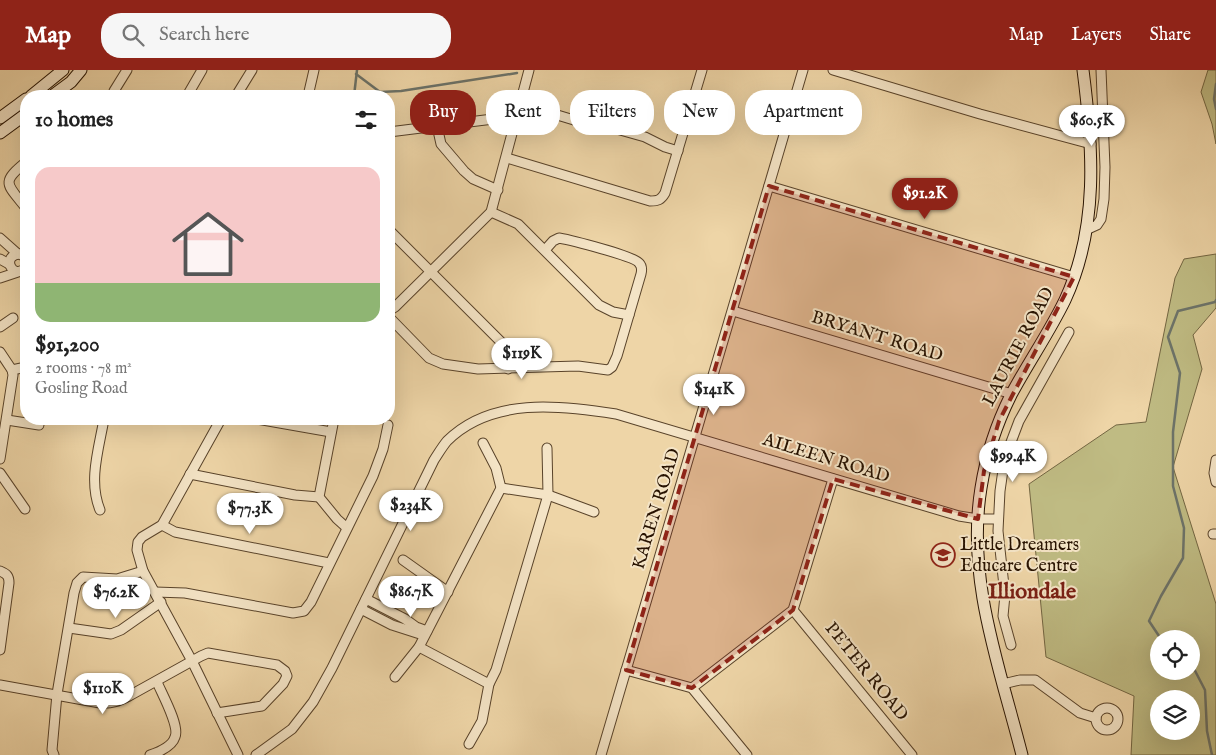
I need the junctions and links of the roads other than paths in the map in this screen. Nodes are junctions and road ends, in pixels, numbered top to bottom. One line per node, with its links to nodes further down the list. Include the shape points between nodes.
1 (63, 70): 14 (main road)
2 (81, 70): 15 (main road)
3 (127, 70): 16 (street)
4 (202, 70): 17 (street)
5 (252, 70): 18 (street)
6 (314, 70): 19 (street)
7 (529, 70): 20 (street)
8 (702, 70): 31 (street)
9 (803, 70): 34 (street, KAREN ROAD)
10 (833, 70): 30 (street)
11 (1101, 70): 13 (street)
12 (1084, 76): 13 (street); 30 (main road, LAURIE ROAD)
13 (1101, 80): 38 (street, via 1104,200 1101,219 1093,228)
14 (38, 90)
15 (60, 90)
16 (115, 90)
17 (190, 90)
18 (240, 90)
19 (309, 90)
20 (524, 90)
21 (20, 103): 23 (main road)
22 (560, 116): 31 (street, via 645,137)
23 (0, 118)
24 (20, 118): 27 (main road)
25 (410, 129): 26 (street)
26 (395, 131)
27 (0, 133)
28 (440, 135): 35 (street, via 444,150 464,171 473,179)
29 (512, 135): 32 (street)
30 (1091, 144): 38 (main road, LAURIE ROAD, via 1092,183)
31 (678, 151): 32 (street, via 665,193 657,201)
32 (507, 158): 35 (street)
33 (20, 167): 36 (street, via 9,179)
34 (769, 186): 50 (street); 53 (street, KAREN ROAD)
35 (498, 190): 37 (street)
36 (20, 200)
37 (491, 212): 41 (street, via 518,224); 47 (street)
38 (1086, 230): 50 (main road, LAURIE ROAD)
39 (395, 236): 47 (street)
40 (0, 238): 42 (street)
41 (545, 250): 54 (street, via 599,305); 54 (street, via 559,238 639,263 641,274)
42 (20, 253)
43 (20, 255): 45 (street, via 12,256)
44 (0, 259): 45 (street)
45 (10, 265): 46 (street); 48 (street)
46 (20, 271)
47 (431, 272): 52 (street); 61 (street, via 502,343 507,353)
48 (0, 273)
49 (20, 273): 51 (street)
50 (1074, 277): 63 (main road, LAURIE ROAD, via 1051,327)
51 (0, 278)
52 (395, 306)
53 (733, 311): 63 (street, BRYANT ROAD); 74 (street, KAREN ROAD)
54 (629, 315): 61 (street, via 615,363 608,370 578,366)
55 (13, 318): 57 (street)
56 (395, 324): 61 (street, via 435,362 478,369)
57 (0, 327)
58 (1069, 332): 90 (street, via 1014,433 1003,470)
59 (0, 352): 62 (street)
60 (20, 368): 62 (street)
61 (508, 369)
62 (12, 370): 64 (street)
63 (1012, 394): 89 (main road, LAURIE ROAD, via 989,452)
64 (7, 420): 65 (street); 77 (street)
65 (20, 422)
66 (34, 425): 72 (street)
67 (103, 425): 87 (street, via 94,481)
68 (218, 425): 80 (street)
69 (291, 425): 73 (street)
70 (333, 425): 73 (street)
71 (388, 425): 92 (street, via 373,476)
72 (40, 426)
73 (331, 432): 85 (street)
74 (696, 437): 81 (street, AILEEN ROAD); 99 (street, AILEEN ROAD, via 616,414 576,409 521,408 480,419 447,442 434,460); 110 (street, KAREN ROAD)
75 (483, 443): 83 (street)
76 (547, 448): 84 (street)
77 (0, 459)
78 (1216, 460): 82 (street)
79 (0, 473): 86 (street)
80 (190, 474): 85 (street); 91 (street)
81 (833, 479): 89 (street, AILEEN ROAD); 102 (street)
82 (1216, 482)
83 (502, 488): 84 (street); 98 (street)
84 (548, 495): 88 (street); 113 (street, via 496,670)
85 (318, 497): 92 (street)
86 (26, 509)
87 (100, 510)
88 (594, 512)
89 (978, 519): 90 (street, AILEEN ROAD); 114 (main road, LAURIE ROAD, via 979,576)
90 (998, 519): 106 (street, via 1006,595 1003,610)
91 (162, 525): 94 (street, via 175,532); 96 (street, via 143,535 138,542 137,554)
92 (347, 528): 94 (street)
93 (403, 560): 98 (street)
94 (329, 563): 97 (street, via 309,606 298,613 185,593)
95 (0, 571): 105 (street, via 9,577)
96 (143, 571): 97 (street); 103 (street, via 117,579 89,576 80,579 75,588)
97 (155, 592): 100 (street)
98 (448, 592): 104 (street)
99 (366, 599): 101 (street, AILEEN ROAD); 104 (street)
100 (161, 602): 103 (street, via 108,635); 109 (street)
101 (361, 609): 104 (street, via 392,625); 124 (street, AILEEN ROAD, via 309,708 292,729)
102 (794, 610): 116 (street); 127 (street, PETER ROAD)
103 (69, 628): 117 (street)
104 (426, 633): 107 (street)
105 (1, 638): 108 (street)
106 (1011, 645)
107 (419, 647): 111 (street); 113 (street)
108 (0, 650)
109 (192, 661): 112 (street); 118 (street); 118 (street, via 211,653 277,665 285,671 284,684 265,705)
110 (626, 670): 116 (street); 125 (street, KAREN ROAD)
111 (395, 677)
112 (157, 682): 117 (street, via 110,703); 122 (street, via 176,734 168,747)
113 (489, 684): 120 (street, via 482,721)
114 (1003, 684): 119 (street, via 1035,680 1080,713); 128 (main road, LAURIE ROAD)
115 (0, 685): 117 (street)
116 (692, 688): 126 (street)
117 (58, 694): 121 (street)
118 (219, 717): 123 (street)
119 (1096, 718)
120 (469, 744)
121 (54, 755)
122 (150, 755)
123 (238, 755)
124 (256, 755)
125 (602, 755)
126 (747, 755)
127 (912, 755)
128 (1022, 755)

